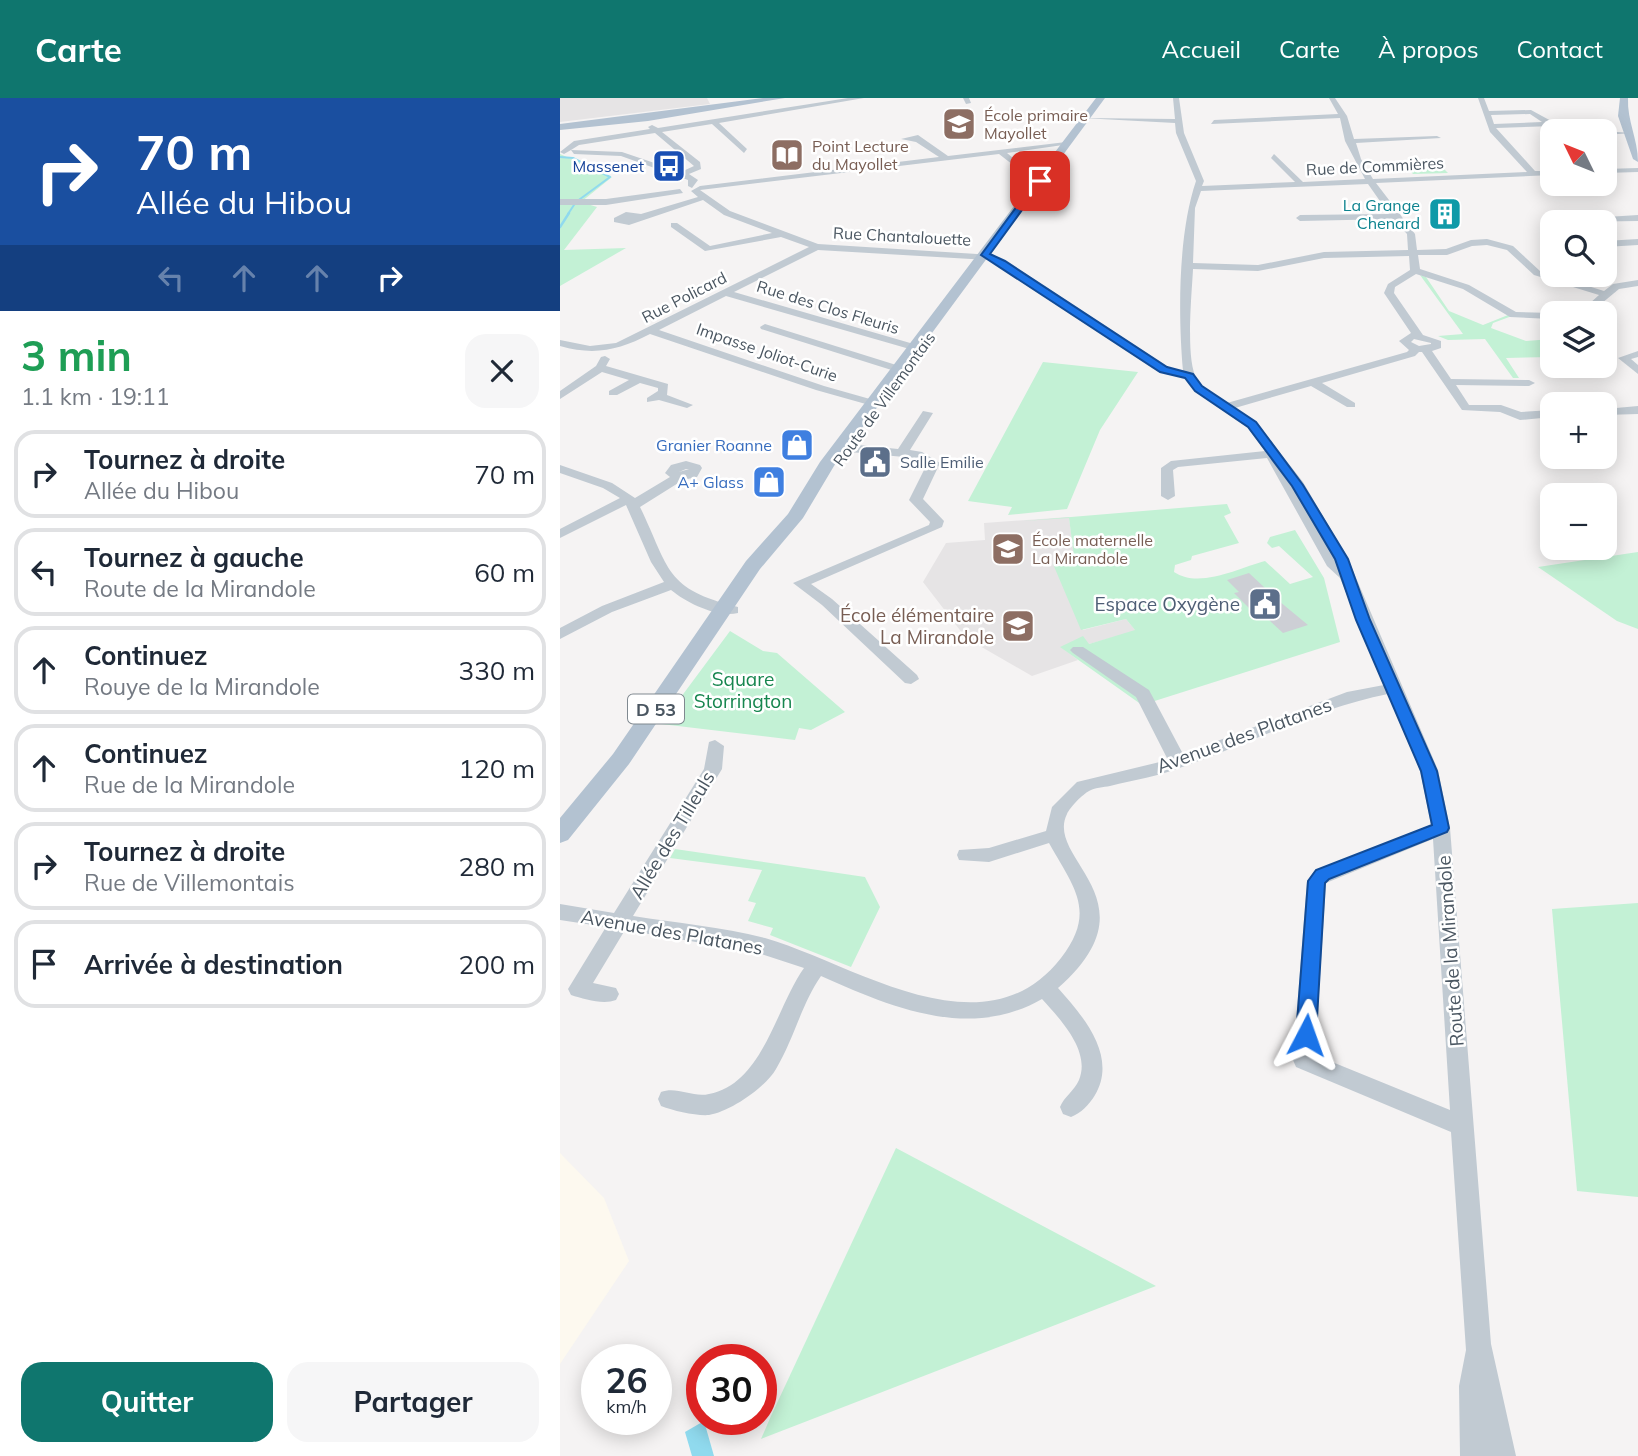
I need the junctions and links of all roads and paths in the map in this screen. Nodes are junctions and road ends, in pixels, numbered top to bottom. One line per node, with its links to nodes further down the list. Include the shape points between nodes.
1 (781, 98): 10 (main road)
2 (861, 98): 13 (street)
3 (1101, 98): 11 (main road, D 53)
4 (1176, 98): 12 (street)
5 (1332, 98): 9 (street)
6 (1481, 98): 8 (street)
7 (1624, 98): 19 (main road)
8 (1486, 113): 15 (street); 15 (street, via 1531,111 1550,124)
9 (1343, 116): 14 (street); 24 (street)
10 (648, 118): 16 (main road); 17 (street)
11 (1086, 118): 12 (street); 25 (main road, D 53)
12 (1178, 121): 40 (street, via 1199,172)
13 (714, 122): 17 (street); 26 (street)
14 (1214, 122)
15 (1491, 126): 20 (street)
16 (560, 127)
17 (655, 132): 27 (street, via 577,143); 35 (street, via 696,162 698,167)
18 (1617, 133): 19 (street)
19 (1628, 133): 31 (main road)
20 (1497, 136): 21 (street); 36 (street)
21 (1510, 136)
22 (1437, 138): 24 (street)
23 (918, 140): 30 (street)
24 (1349, 141): 38 (street)
25 (1066, 144): 28 (street); 32 (main road, D 53)
26 (744, 151)
27 (562, 152): 35 (street, via 622,154)
28 (1001, 152): 30 (street); 32 (street, via 1017,166)
29 (1273, 156): 39 (street)
30 (947, 159): 41 (street)
31 (1638, 159)
32 (1053, 162): 54 (main road, D 53)
33 (1638, 170): 34 (street)
34 (1617, 171)
35 (682, 174): 41 (street, via 694,180)
36 (1534, 174): 37 (street, Rue de Commières); 38 (street, Rue de Commières)
37 (1540, 174)
38 (1370, 180): 39 (street, Rue de Commières); 43 (street)
39 (1301, 184): 40 (street, Rue de Commières)
40 (1199, 189): 55 (street, via 1191,208)
41 (698, 191): 42 (street); 44 (street); 49 (street, via 727,213)
42 (560, 202)
43 (1395, 216): 45 (street); 53 (street, via 1413,237)
44 (640, 217)
45 (1300, 218)
46 (1638, 218): 47 (street)
47 (1617, 219)
48 (674, 225): 49 (street, via 708,249)
49 (781, 234): 52 (street)
50 (1638, 242): 51 (street)
51 (1617, 243)
52 (817, 247): 54 (street, Rue Chantalouette); 58 (street, Rue Policard)
53 (1414, 252): 55 (street, via 1324,255 1258,268); 56 (street); 59 (street, via 1455,250 1471,243 1501,244 1537,273)
54 (985, 255): 66 (main road, Route de Villemontais / D 53); 73 (street, via 1164,370)
55 (1189, 266): 73 (street, via 1185,331)
56 (1415, 271): 62 (street, via 1466,287 1514,315); 64 (street, via 1391,286 1389,293)
57 (1638, 283): 59 (street, via 1619,284)
58 (727, 293): 61 (street, Rue des Clos Fleuris); 63 (street, Rue Policard)
59 (1605, 294): 60 (street)
60 (1597, 301)
61 (804, 316): 66 (street, Rue des Clos Fleuris); 71 (street, via 770,329)
62 (1540, 316)
63 (652, 331): 68 (street, Rue Policard); 80 (street, Impasse Joliot-Curie)
64 (1418, 336): 67 (street, via 1404,341); 67 (street, via 1438,344)
65 (560, 344): 68 (street)
66 (916, 349): 71 (main road, Route de Villemontais / D 53)
67 (1420, 349): 75 (street); 76 (street)
68 (602, 351): 70 (street, via 607,356)
69 (1638, 354): 72 (street, via 1623,358)
70 (600, 368): 74 (street); 79 (street)
71 (901, 371): 80 (main road, Route de Villemontais / D 53)
72 (1638, 372)
73 (1189, 376): 83 (street, Route de la Mirandole, via 1199,389)
74 (639, 379): 78 (street); 81 (street, via 664,386 663,393 654,398)
75 (1312, 382): 82 (street); 83 (street)
76 (1447, 382): 77 (street); 87 (street, via 1466,408)
77 (1529, 383)
78 (612, 393)
79 (560, 396)
80 (876, 404): 88 (main road, Route de Villemontais / D 53)
81 (687, 405)
82 (1351, 405)
83 (1228, 407): 90 (street, Route de la Mirandole, via 1252,425)
84 (1638, 410): 85 (street)
85 (1617, 411)
86 (927, 413): 89 (street)
87 (1540, 415)
88 (843, 448): 89 (street); 97 (main road, Route de Villemontais / D 53, via 833,470 816,485 772,548 766,564)
89 (902, 453): 100 (street, via 925,456 934,463 916,504 934,517 936,525 800,583)
90 (1271, 454): 93 (street, via 1175,464 1167,468); 101 (street, Route de la Mirandole, via 1334,566 1346,576)
91 (560, 469): 94 (street)
92 (679, 477): 94 (street)
93 (1168, 496)
94 (630, 502): 95 (street); 96 (street, via 659,567)
95 (560, 534)
96 (673, 584): 97 (street, via 681,594 704,605); 98 (street, via 607,609)
97 (728, 609): 103 (main road, Route de Villemontais / D 53, via 710,642 690,659)
98 (560, 634)
99 (1078, 650): 104 (street, via 1143,694)
100 (911, 679)
101 (1393, 688): 104 (street, Avenue des Platanes, via 1353,696); 105 (street, Route de la Mirandole, via 1429,771)
102 (715, 746): 111 (street, Allée des Tilleuls, via 713,769)
103 (621, 759): 106 (main road, Route de Villemontais / D 53); 108 (main road, Route de Villemontais / D 53, via 607,787)
104 (1178, 762): 107 (street, Avenue des Platanes, via 1083,786 1058,811)
105 (1441, 828): 117 (street, Route de la Mirandole); 117 (street, via 1322,874 1317,881 1304,1060)
106 (560, 834)
107 (1054, 835): 109 (street, via 989,855); 113 (street, Avenue des Platanes, via 1087,886 1091,919 1072,960)
108 (560, 851)
109 (966, 855)
110 (560, 912): 111 (street, Avenue des Platanes)
111 (620, 921): 112 (street, Avenue des Platanes, via 765,947); 114 (street, Allée des Tilleuls, via 578,989)
112 (816, 967): 113 (street, Avenue des Platanes, via 909,1004 937,1010 975,1011 1012,1004); 115 (street, via 800,990 767,1065 738,1093 709,1105)
113 (1044, 987): 116 (street, via 1094,1059 1088,1087)
114 (609, 994)
115 (669, 1099)
116 (1071, 1107)
117 (1462, 1126): 118 (street, Route de la Mirandole)
118 (1478, 1344): 119 (street, Route de la Mirandole); 120 (street, Route de la Mirandole)
119 (1474, 1456)
120 (1502, 1456)

